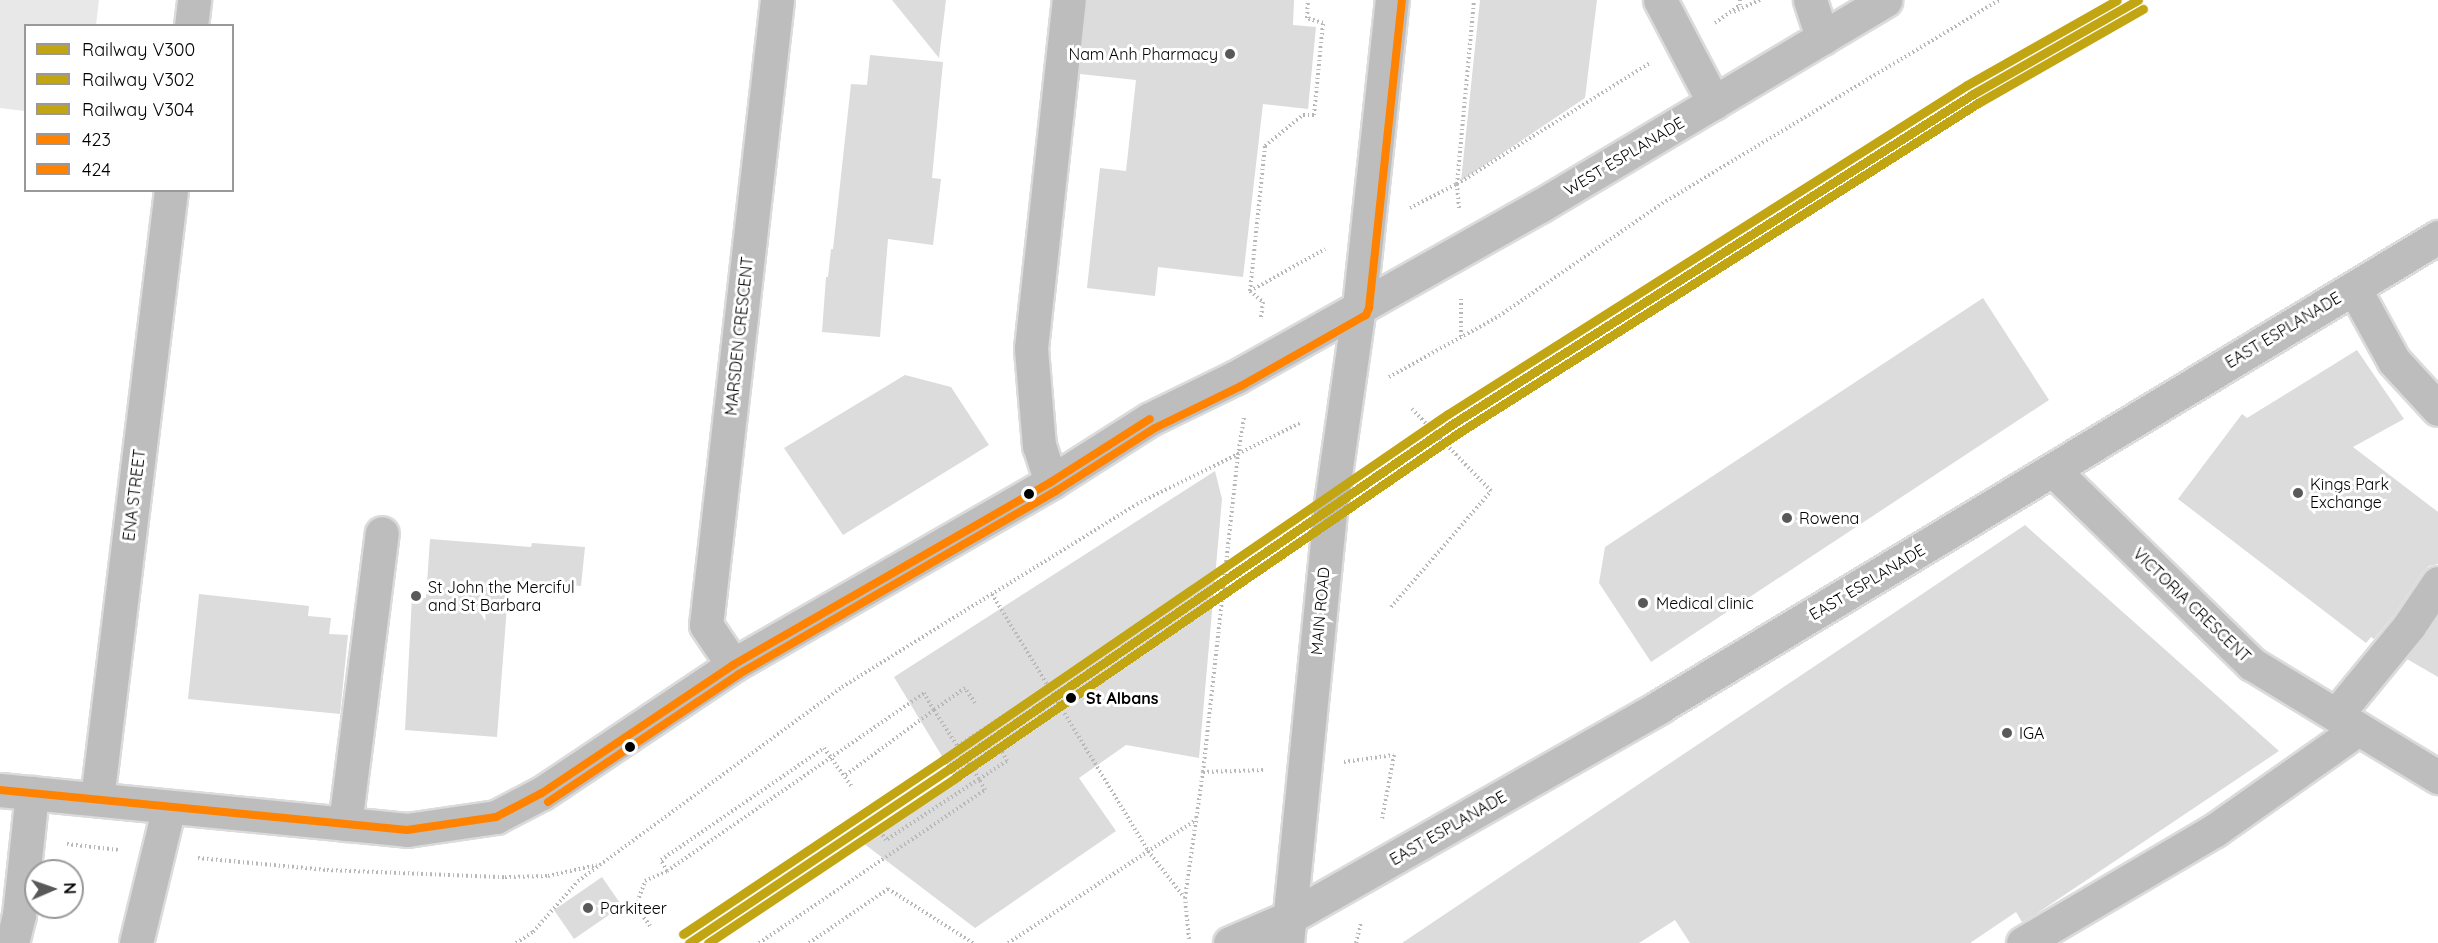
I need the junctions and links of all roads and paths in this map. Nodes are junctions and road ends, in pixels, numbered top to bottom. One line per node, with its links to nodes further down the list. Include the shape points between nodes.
1 (194, 0): 14 (street)
2 (777, 0): 33 (street, MARSDEN CRESCENT, via 706,624)
3 (1069, 0): 28 (street, via 1031,348 1039,446)
4 (1308, 0): 22 (path, via 1307,18 1323,23 1314,115 1303,115 1265,146 1250,291 1263,302)
5 (1392, 0): 21 (street, MAIN ROAD)
6 (1474, 0): 16 (path, via 1457,184)
7 (1660, 0): 16 (street)
8 (1740, 0): 13 (path, via 1740,5)
9 (1760, 0): 13 (path)
10 (1810, 0): 15 (street)
11 (1885, 0): 15 (street, WEST ESPLANADE)
12 (1999, 0): 23 (path, via 1666,201 1499,316)
13 (1729, 14): 16 (path)
14 (191, 24)
15 (1822, 38): 17 (street, WEST ESPLANADE)
16 (1683, 43): 17 (street)
17 (1714, 103): 21 (street, WEST ESPLANADE)
18 (171, 192): 46 (street, ENA STREET)
19 (2438, 237): 20 (street, EAST ESPLANADE)
20 (2354, 288): 25 (street, via 2394,361); 27 (street, EAST ESPLANADE)
21 (1359, 307): 22 (street, WEST ESPLANADE); 23 (street, MAIN ROAD)
22 (1253, 367): 26 (path); 28 (street, WEST ESPLANADE, via 1150,419)
23 (1345, 401): 26 (path); 58 (street, MAIN ROAD, via 1329,510)
24 (1412, 409): 32 (path, via 1491,491)
25 (2438, 409)
26 (1238, 455): 31 (path, via 1137,504); 48 (path)
27 (2053, 470): 37 (street, VICTORIA CRESCENT, via 2252,664); 58 (street, EAST ESPLANADE)
28 (1051, 482): 33 (street, WEST ESPLANADE)
29 (382, 533): 49 (street)
30 (2438, 583): 37 (street)
31 (992, 594): 34 (path); 54 (path, via 842,687)
32 (1391, 607)
33 (733, 665): 49 (street, WEST ESPLANADE, via 542,793 496,817 407,830)
34 (1048, 687): 38 (path); 52 (path)
35 (975, 703): 36 (path, via 965,688)
36 (934, 710): 38 (path); 40 (path); 55 (path, via 924,693)
37 (2347, 722): 41 (street, VICTORIA CRESCENT); 69 (street, via 2243,811)
38 (958, 746): 42 (path)
39 (1000, 747): 42 (path, via 1007,761)
40 (844, 776): 43 (path); 55 (path, via 824,748 661,860)
41 (2438, 777)
42 (979, 780): 50 (path, via 886,840); 63 (path, via 986,790)
43 (852, 787)
44 (0, 790): 45 (street, WEST ESPLANADE)
45 (32, 793): 46 (street, WEST ESPLANADE); 51 (street)
46 (97, 800): 47 (street, WEST ESPLANADE)
47 (169, 807): 49 (street, WEST ESPLANADE); 53 (street)
48 (1197, 820): 52 (path); 56 (path)
49 (345, 824)
50 (878, 829)
51 (26, 840): 53 (path); 60 (street, via 19,915)
52 (1148, 851): 56 (path); 66 (path)
53 (157, 854): 54 (path, via 327,870 505,877 548,876); 61 (street)
54 (600, 865): 62 (path, via 578,881 533,932)
55 (667, 871): 57 (path, via 645,881 636,906)
56 (1185, 898): 67 (path)
57 (650, 926)
58 (1289, 930): 68 (street, EAST ESPLANADE)
59 (0, 940): 60 (street)
60 (12, 943)
61 (135, 943)
62 (516, 943)
63 (759, 943)
64 (809, 943): 65 (path, via 888,889)
65 (973, 943)
66 (1008, 943)
67 (1190, 943)
68 (1230, 943)
69 (2023, 943)

